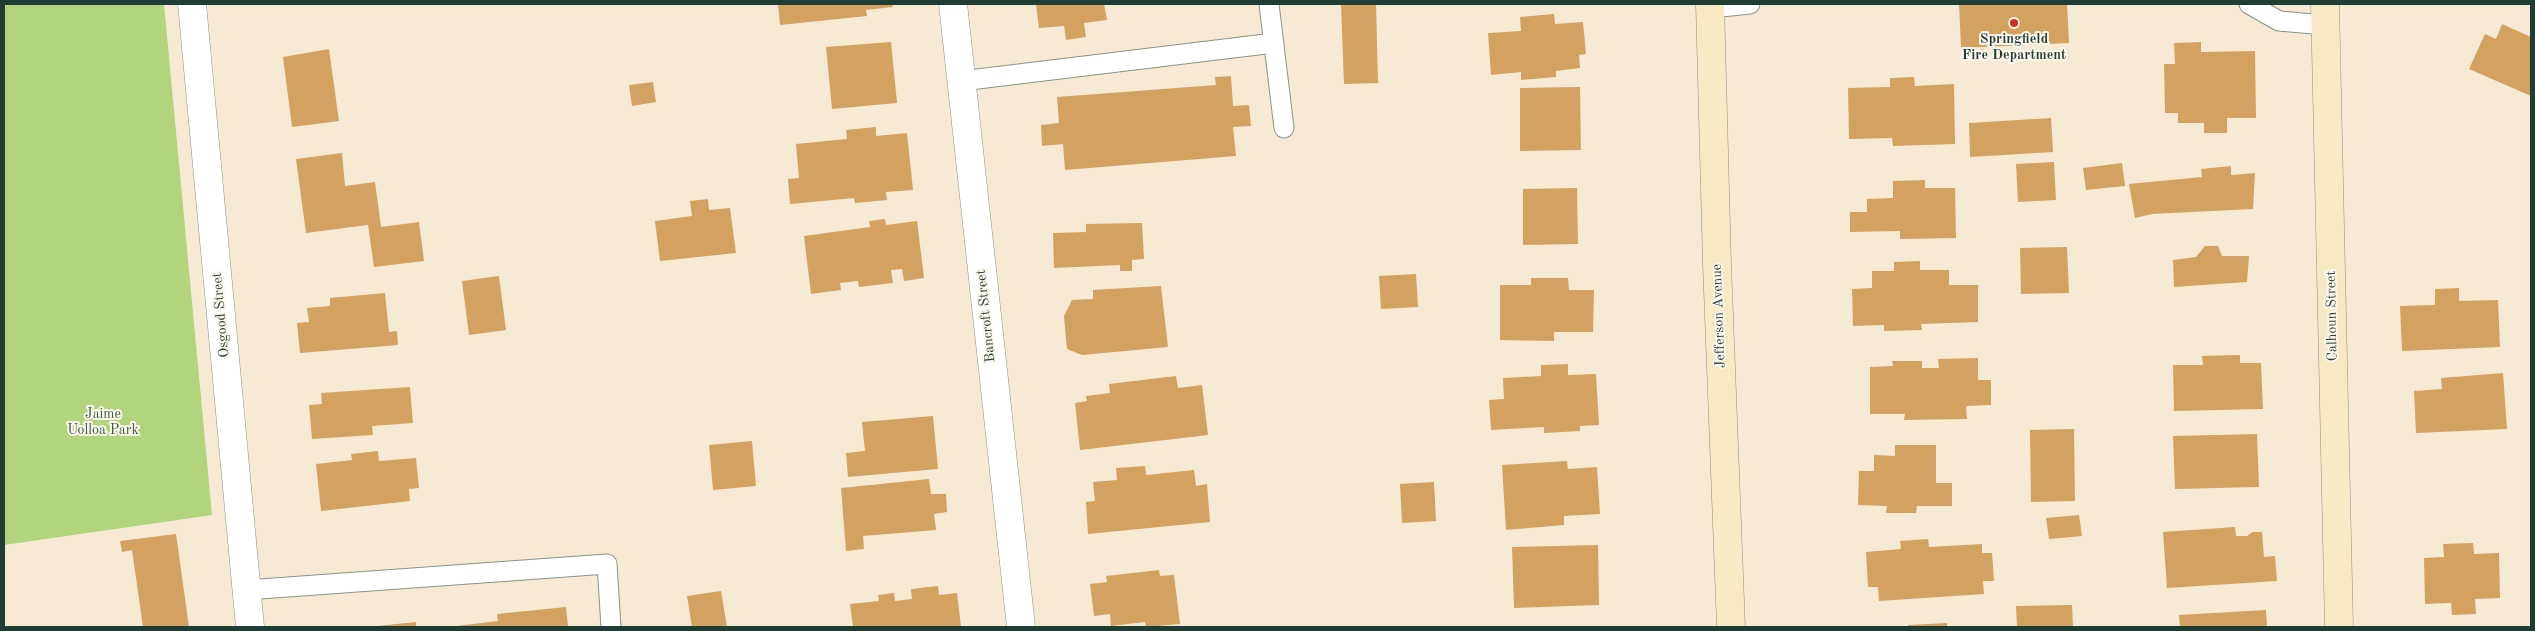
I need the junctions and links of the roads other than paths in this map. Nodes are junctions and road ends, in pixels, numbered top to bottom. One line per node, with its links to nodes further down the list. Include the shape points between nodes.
1 (192, 4): 11 (street, Osgood Street)
2 (953, 4): 9 (street, Bancroft Street)
3 (1269, 4): 8 (lane)
4 (1750, 4): 6 (lane)
5 (2249, 4): 7 (lane, via 2279,21)
6 (1710, 6): 15 (street, Jefferson Avenue)
7 (2325, 14): 16 (street, Calhoun Street)
8 (1274, 43): 9 (lane); 10 (lane)
9 (961, 81): 14 (street, Bancroft Street)
10 (1284, 128)
11 (246, 590): 12 (street, Osgood Street); 13 (lane, via 607,564)
12 (250, 627)
13 (611, 627)
14 (1021, 627)
15 (1731, 627)
16 (2339, 627)

